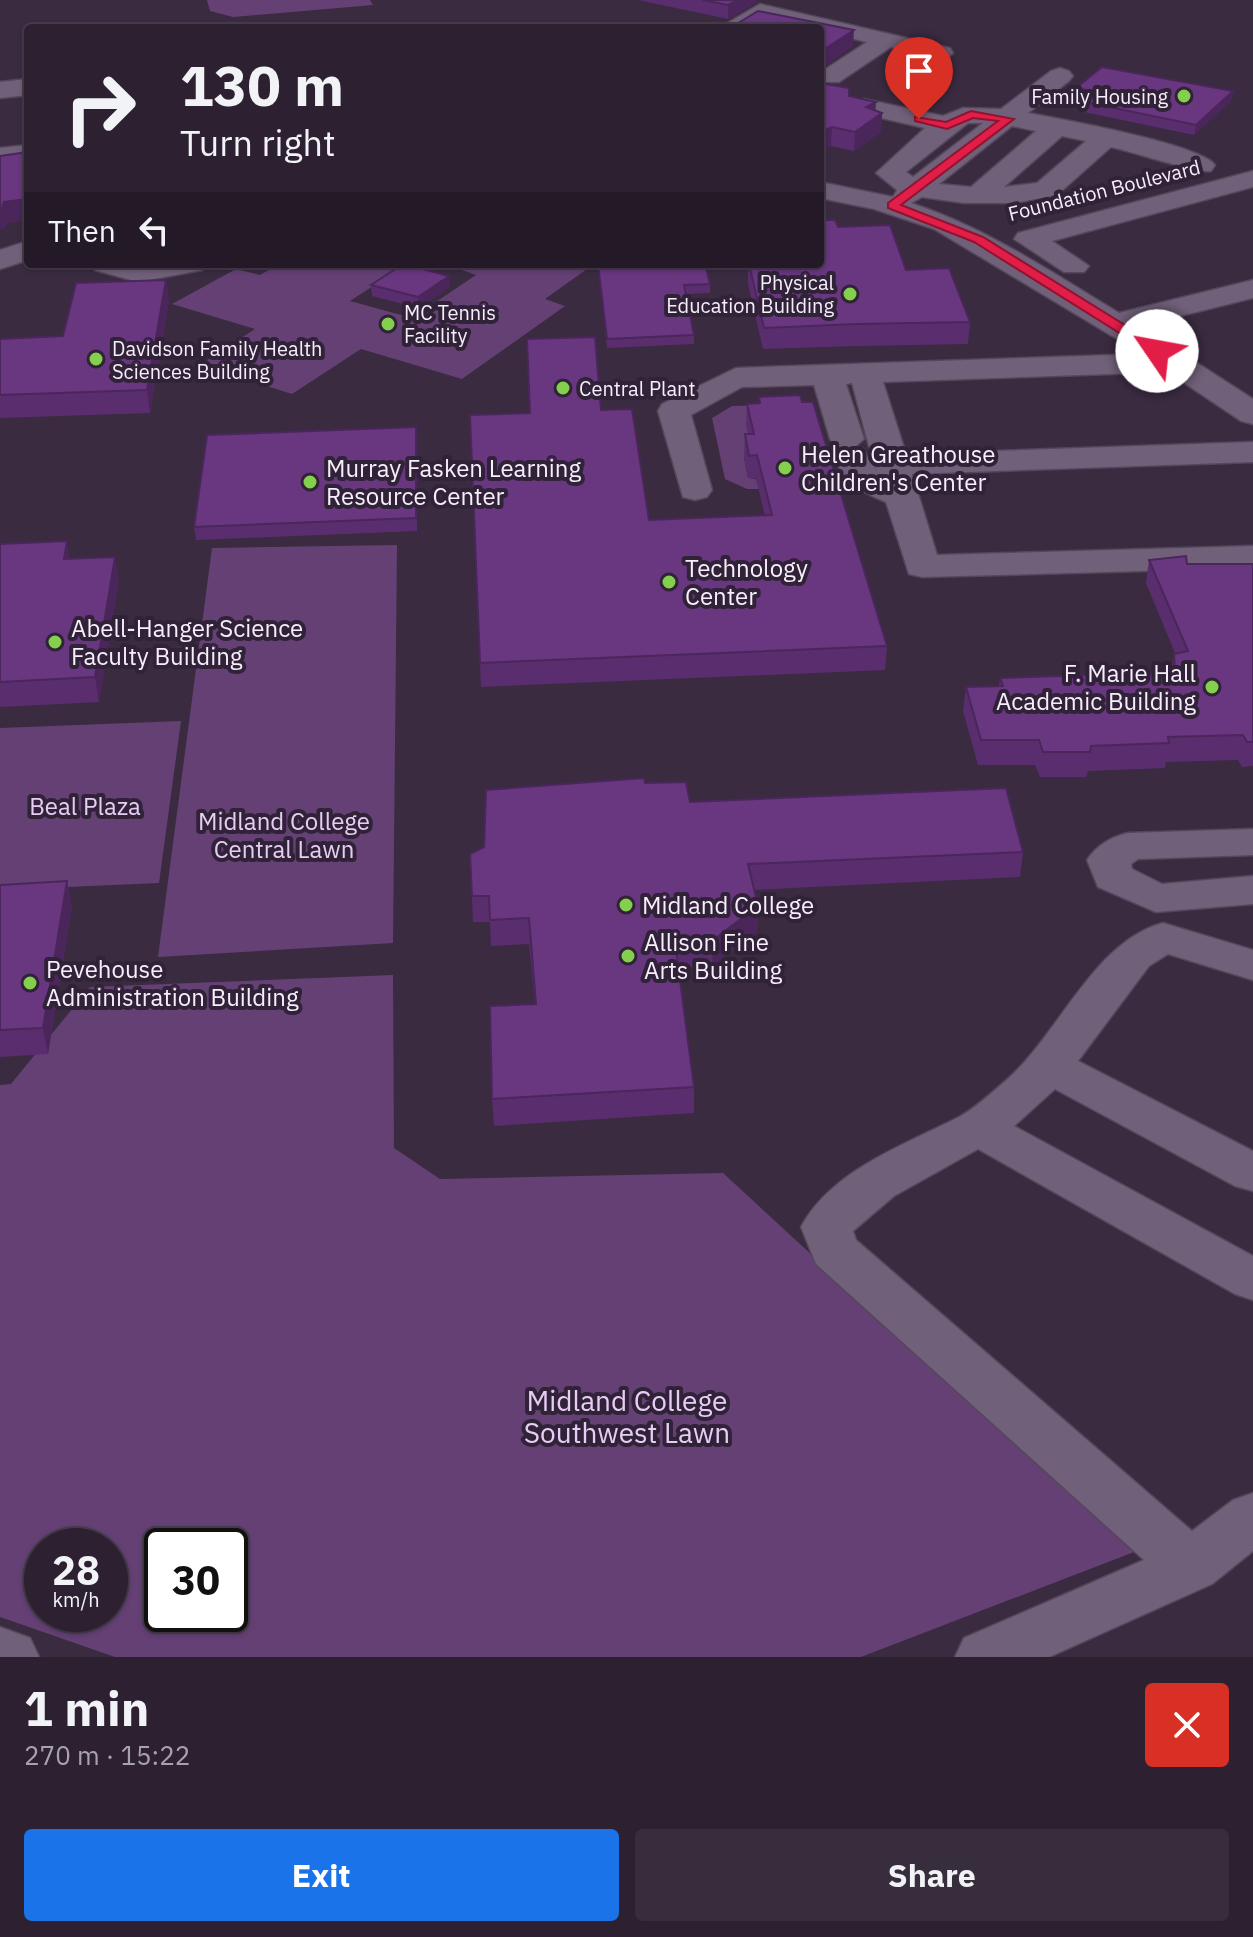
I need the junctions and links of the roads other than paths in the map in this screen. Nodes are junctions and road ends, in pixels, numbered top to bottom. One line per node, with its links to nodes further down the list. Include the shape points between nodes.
1 (738, 24): 2 (street, via 760,11)
2 (819, 24)
3 (824, 25): 4 (street)
4 (887, 39): 5 (street, via 941,53); 6 (street)
5 (915, 73)
6 (825, 76): 11 (street)
7 (1060, 76): 10 (street)
8 (24, 87): 9 (street)
9 (0, 90)
10 (1008, 119): 11 (street, via 971,114); 12 (street); 21 (street)
11 (947, 125): 21 (street, via 890,173 893,179)
12 (1054, 129): 13 (street); 23 (street)
13 (1103, 140): 17 (street, via 1176,154); 23 (street, via 1044,190 1020,196)
14 (1253, 152): 17 (street, Foundation Boulevard)
15 (24, 153): 16 (street)
16 (0, 156)
17 (1201, 165): 19 (street, Foundation Boulevard)
18 (1253, 168): 24 (street, Foundation Boulevard)
19 (1156, 177)
20 (1253, 179): 24 (street)
21 (920, 188): 23 (street); 25 (street)
22 (824, 191): 25 (street)
23 (978, 195)
24 (1097, 205): 26 (street, Foundation Boulevard); 32 (street, via 1028,239)
25 (892, 206): 26 (street)
26 (967, 235): 33 (street)
27 (24, 251): 28 (street)
28 (0, 260)
29 (120, 268): 30 (street, via 138,273)
30 (168, 268)
31 (1253, 289): 32 (street)
32 (1152, 314): 33 (street)
33 (1115, 323): 34 (street)
34 (1173, 362): 35 (street); 37 (street)
35 (865, 374): 36 (street); 39 (street)
36 (827, 375): 39 (street, via 855,472 866,481); 40 (street, via 736,378 674,411)
37 (1253, 414)
38 (1253, 452): 39 (street)
39 (895, 481): 41 (street, via 922,566)
40 (695, 490)
41 (1253, 557)
42 (1253, 842): 43 (street, via 1128,846 1108,860 1113,877 1156,898)
43 (1253, 890)
44 (1253, 965): 45 (street, via 1163,937 1133,956)
45 (1049, 1066): 46 (street); 47 (street)
46 (979, 1128): 48 (street); 50 (street, via 842,1208 826,1227 834,1250)
47 (1253, 1173)
48 (1253, 1280)
49 (1253, 1517): 50 (street)
50 (1191, 1566): 53 (street)
51 (0, 1654): 52 (street)
52 (9, 1657)
53 (985, 1657)

